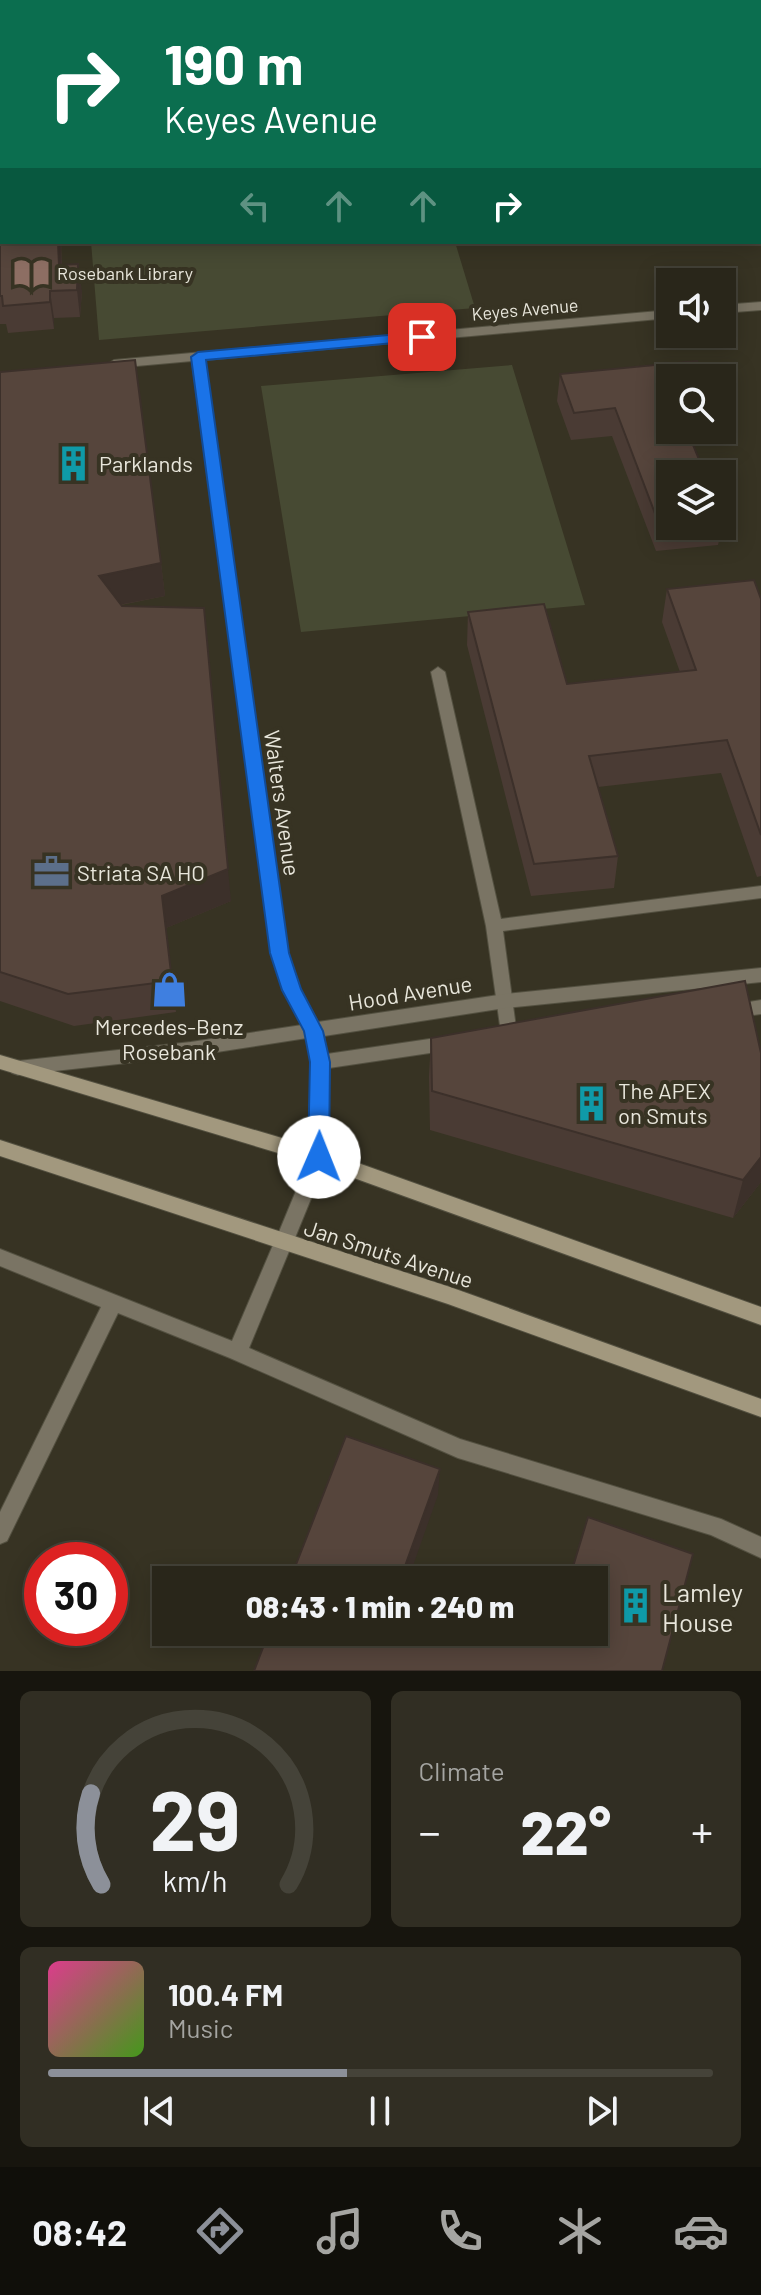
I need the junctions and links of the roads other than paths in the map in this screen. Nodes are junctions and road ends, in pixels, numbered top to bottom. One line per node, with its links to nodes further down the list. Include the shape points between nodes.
1 (761, 306): 2 (street)
2 (736, 308)
3 (656, 315): 4 (street, Keyes Avenue)
4 (198, 357): 5 (street, Keyes Avenue); 13 (street, Walters Avenue, via 279,953)
5 (107, 365)
6 (438, 672): 8 (street)
7 (761, 892): 8 (street)
8 (494, 926): 11 (street)
9 (761, 975): 10 (street, Hood Avenue)
10 (709, 981): 11 (street, Hood Avenue); 12 (street, via 719,1013)
11 (505, 1001): 13 (street, Hood Avenue); 14 (street)
12 (761, 1007)
13 (314, 1031): 17 (street, Walters Avenue); 18 (street, Hood Avenue)
14 (507, 1035)
15 (461, 1042): 17 (street)
16 (0, 1062): 18 (main road)
17 (320, 1062): 20 (street, Walters Avenue)
18 (18, 1068): 20 (main road)
19 (0, 1148): 21 (main road, Jan Smuts Avenue)
20 (319, 1157): 21 (street, Walters Avenue); 24 (main road)
21 (283, 1244): 25 (street, Walters Avenue); 26 (main road, Jan Smuts Avenue, via 450,1296)
22 (0, 1257): 23 (street)
23 (114, 1301): 25 (street); 27 (street)
24 (761, 1316)
25 (237, 1352): 28 (street, via 458,1448 714,1526)
26 (761, 1408)
27 (0, 1534)
28 (761, 1548)

